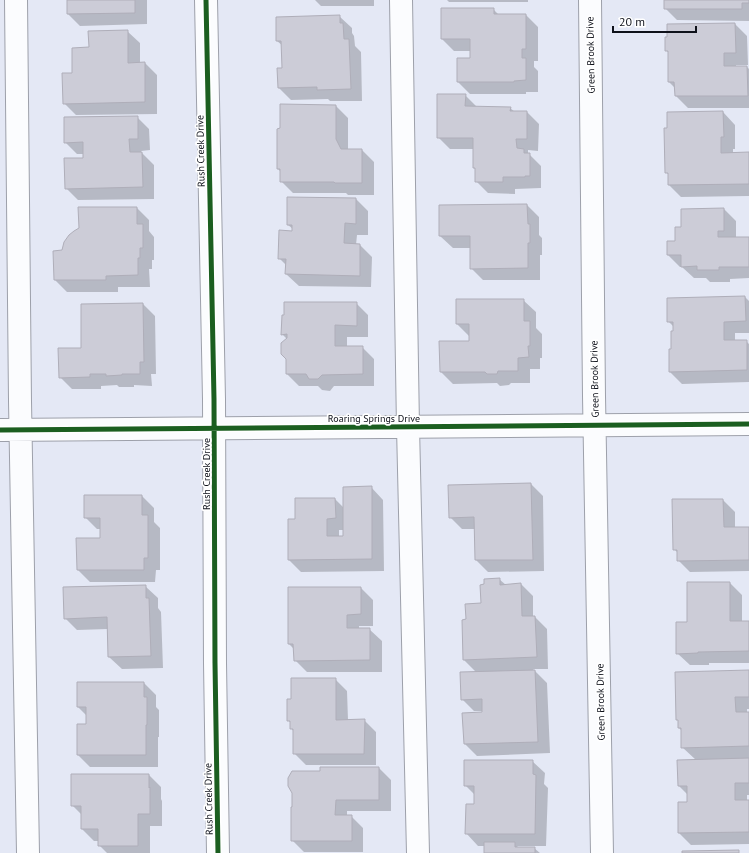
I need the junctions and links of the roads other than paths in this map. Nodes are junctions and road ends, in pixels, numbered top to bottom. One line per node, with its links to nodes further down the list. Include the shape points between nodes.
1 (16, 0): 9 (street)
2 (206, 0): 8 (street, Rush Creek Drive)
3 (401, 0): 6 (street)
4 (590, 0): 7 (street, Green Brook Drive)
5 (749, 424): 7 (street, Roaring Springs Drive)
6 (408, 426): 7 (street, Roaring Springs Drive); 8 (street, Roaring Springs Drive); 12 (street)
7 (595, 426): 13 (street, Green Brook Drive)
8 (214, 428): 9 (street, Roaring Springs Drive); 11 (street, Rush Creek Drive)
9 (10, 429): 10 (street)
10 (28, 853)
11 (218, 853)
12 (418, 853)
13 (602, 853)

